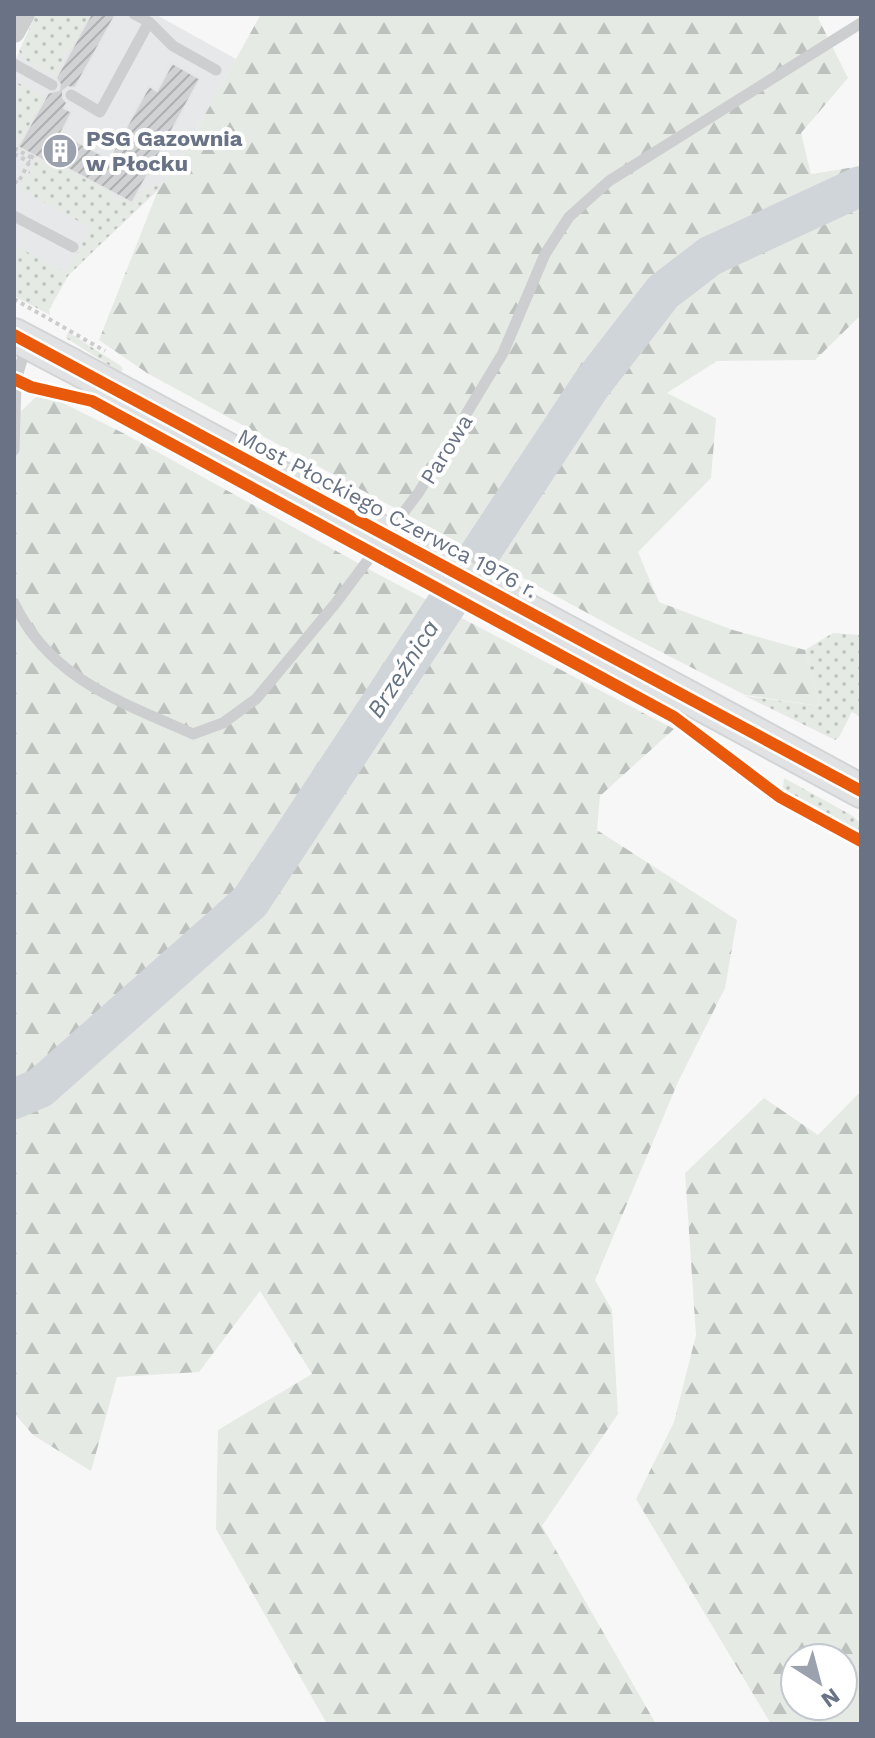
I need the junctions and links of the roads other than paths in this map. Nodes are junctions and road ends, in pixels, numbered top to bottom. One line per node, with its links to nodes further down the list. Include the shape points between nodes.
1 (24, 14): 5 (street)
2 (134, 14): 3 (lane)
3 (149, 22): 7 (lane, via 173,46); 9 (lane, via 100,112)
4 (861, 23): 14 (lane, Parowa, via 609,181 569,217 545,254 503,353 419,492 256,699 223,723 193,734 105,695 51,656)
5 (14, 32)
6 (14, 64): 8 (lane)
7 (216, 70)
8 (52, 85)
9 (71, 95)
10 (14, 216): 11 (lane)
11 (73, 247)
12 (20, 339): 13 (lane); 15 (street, Most Płockiego Czerwca 1976 r., bridge)
13 (14, 450)
14 (14, 603)
15 (861, 791)

